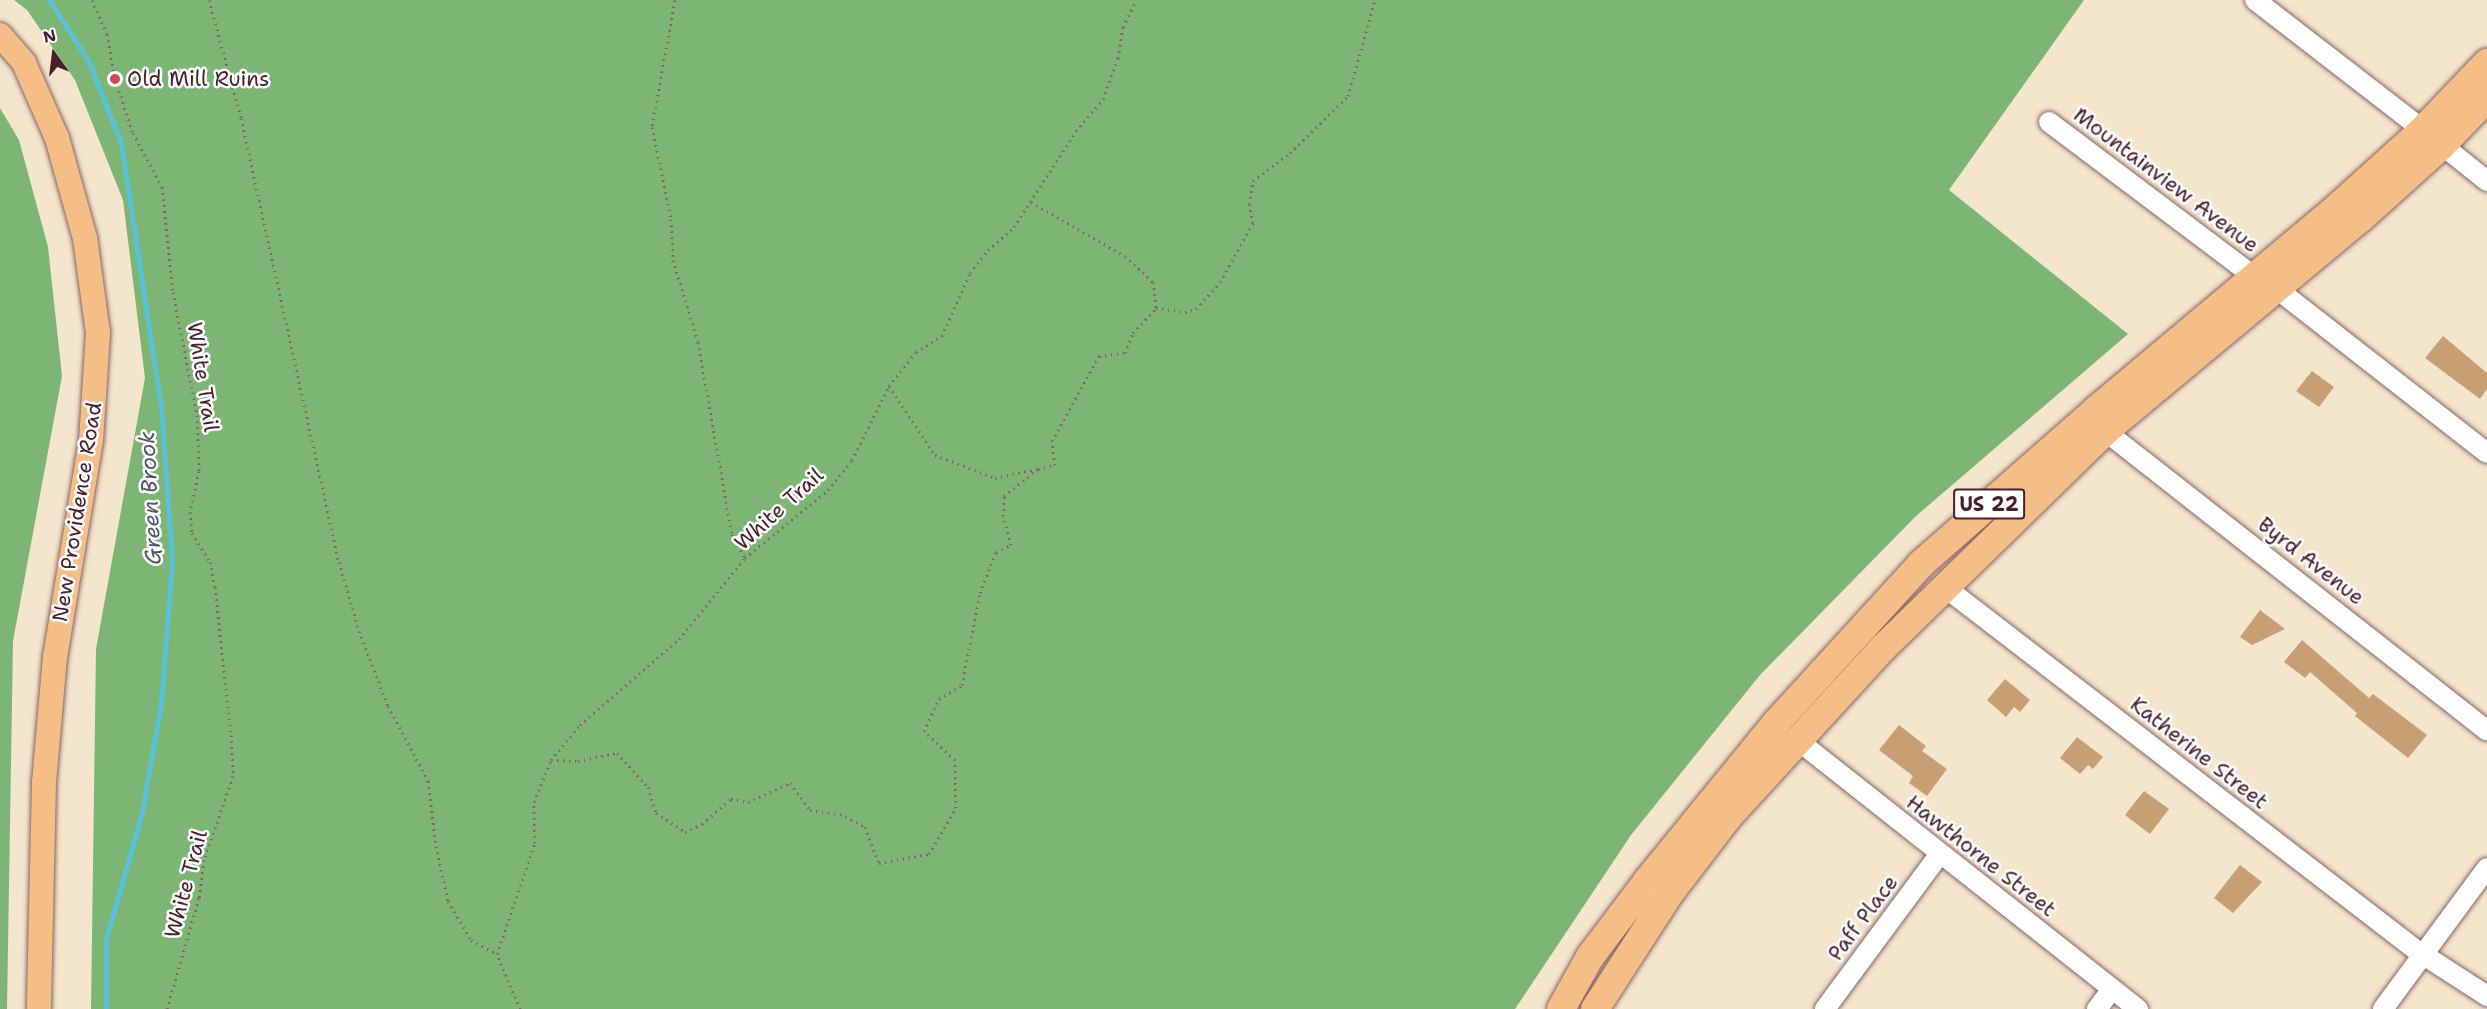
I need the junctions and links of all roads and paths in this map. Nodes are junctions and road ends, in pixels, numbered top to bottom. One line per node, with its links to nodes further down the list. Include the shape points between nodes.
1 (92, 0): 32 (path, White Trail, via 107,34 115,79 133,133 162,187 173,292 197,415 199,471 190,512 192,533 210,562 215,587 231,735 233,776 204,860 199,898)
2 (209, 0): 27 (path, via 242,118 339,562 359,631 388,706 428,781 448,901 471,940)
3 (675, 0): 20 (path, via 652,127 670,219 673,260 698,342 732,534)
4 (1136, 0): 13 (path, White Trail, via 1123,27 1118,58 1103,99)
5 (1375, 0): 15 (path, via 1348,96 1290,153 1253,181 1249,204 1252,223 1220,282 1196,309 1185,312)
6 (2255, 0): 11 (street)
7 (0, 35): 31 (main road, New Providence Road, via 24,63 57,138 85,238 98,333 91,440 55,657 44,782)
8 (2487, 63): 11 (highway, US 22)
9 (2487, 98): 11 (highway, US 22)
10 (2049, 122): 14 (street, Mountainview Avenue)
11 (2432, 138): 12 (street); 14 (highway, US 22)
12 (2487, 181)
13 (1030, 202): 15 (path, via 1125,256 1153,282); 16 (path, White Trail, via 1014,227 970,273 942,336 916,352)
14 (2266, 283): 17 (highway, US 22); 18 (street, Mountainview Avenue); 34 (highway, US 22, via 1921,564 1776,723 1648,880 1590,957)
15 (1156, 308): 19 (path, via 1133,333 1125,353 1098,356 1052,441 1055,465)
16 (889, 386): 19 (path, via 935,454 995,478); 20 (path, White Trail, via 852,460 828,490)
17 (2105, 431): 21 (highway, US 22); 22 (street, Byrd Avenue)
18 (2487, 453)
19 (1038, 469): 24 (path, via 1004,496 1003,516 1011,545 996,552 980,592 962,685 939,699 924,731 955,760 956,808 929,854 879,863 865,827 840,814 810,810 790,783 748,802 731,799 702,824 685,832 656,813 648,787 617,753)
20 (745, 558): 24 (path, White Trail, via 679,639 580,725)
21 (1946, 588): 23 (highway, US 22); 28 (street, Katherine Street)
22 (2487, 730)
23 (1796, 739): 25 (street, Hawthorne Street); 35 (highway, US 22, via 1728,817 1669,894)
24 (550, 760): 27 (path, White Trail, via 534,802 535,843)
25 (1939, 855): 29 (street, Hawthorne Street); 36 (street, Paff Place)
26 (2487, 868): 28 (street)
27 (497, 954): 33 (path)
28 (2423, 955): 30 (street, Katherine Street); 39 (street)
29 (2112, 989): 37 (street); 38 (street, Hawthorne Street)
30 (2487, 996)
31 (39, 1009)
32 (167, 1009)
33 (520, 1009)
34 (1561, 1009)
35 (1594, 1009)
36 (1825, 1009)
37 (2097, 1009)
38 (2138, 1009)
39 (2383, 1009)

